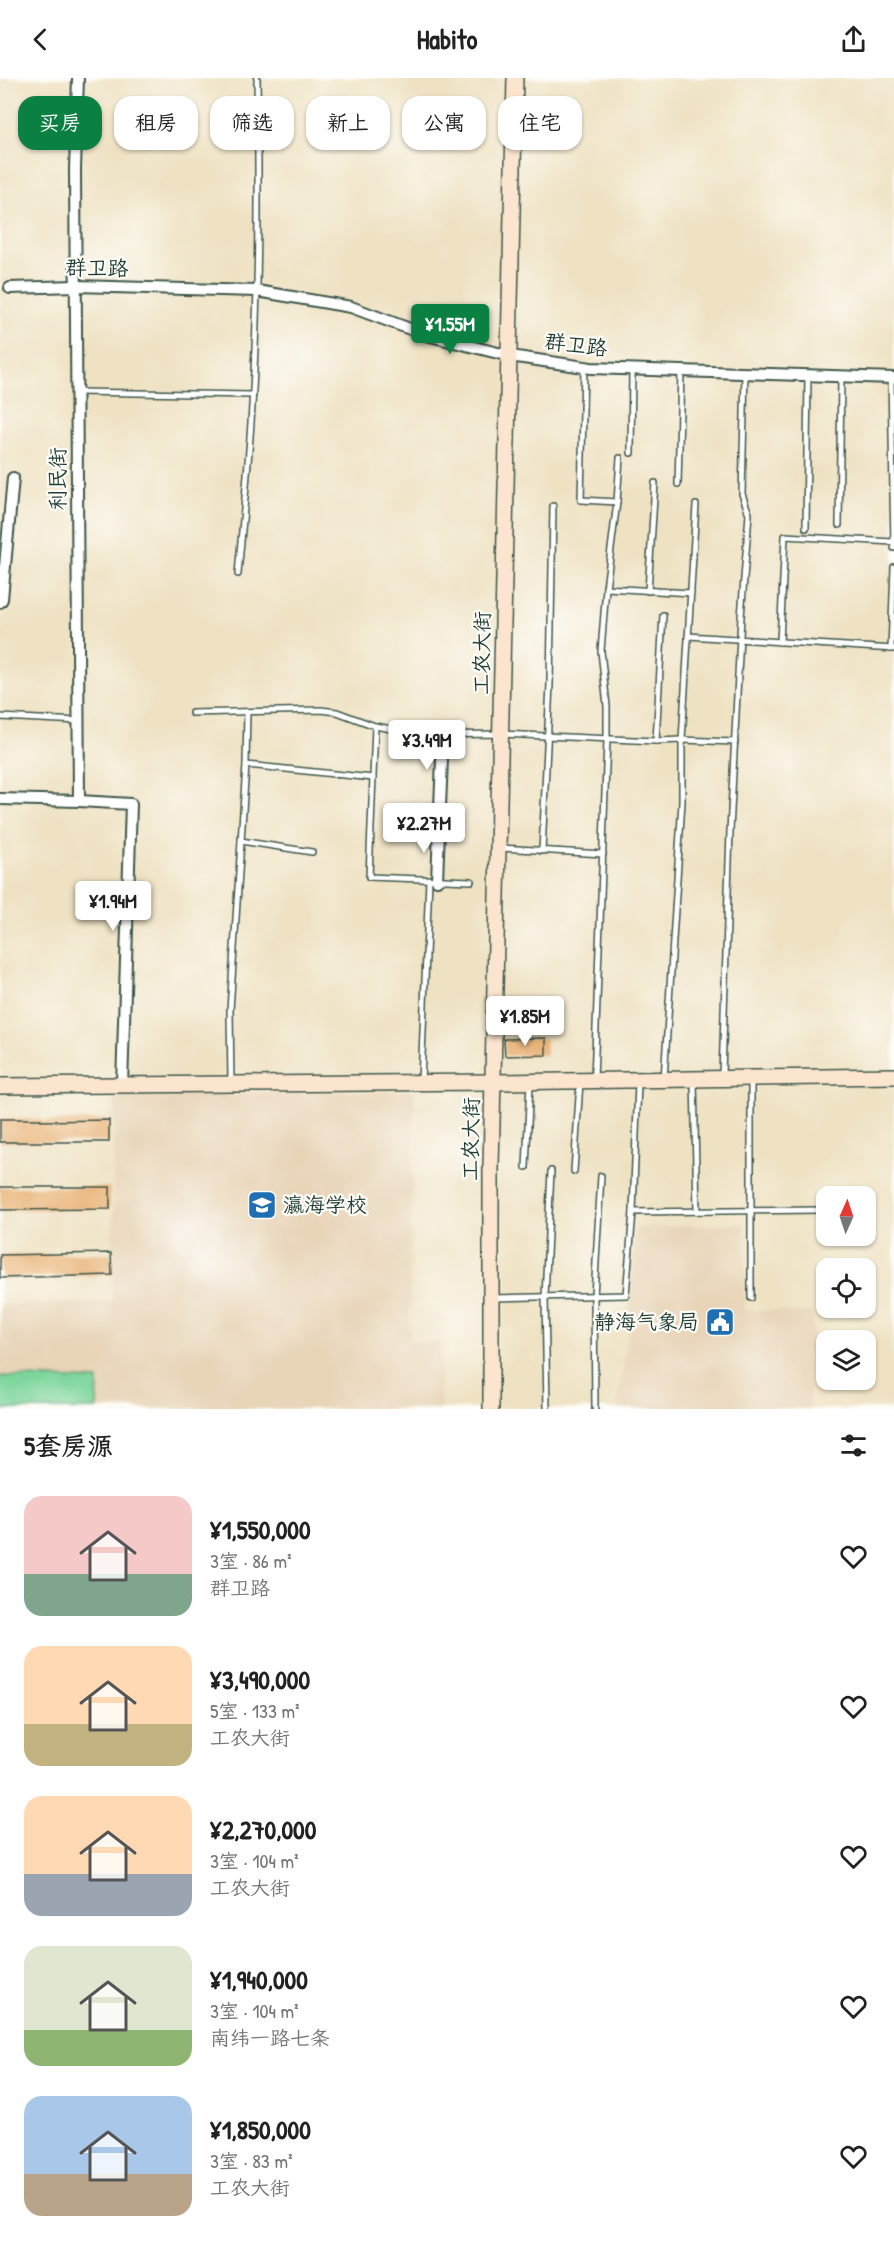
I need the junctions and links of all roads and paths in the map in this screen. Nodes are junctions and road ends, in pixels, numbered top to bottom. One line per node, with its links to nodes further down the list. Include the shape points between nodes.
1 (78, 78): 4 (street, 利民街)
2 (257, 78): 6 (lane)
3 (515, 78): 7 (street, 工农大街)
4 (76, 286): 5 (street, 群卫路); 6 (street, 群卫路); 15 (street, 利民街)
5 (10, 288)
6 (257, 291): 7 (street, 群卫路, via 351,307 426,335); 16 (lane)
7 (510, 356): 8 (street, 群卫路); 44 (street, 工农大街)
8 (584, 367): 9 (street, 群卫路); 22 (lane, via 581,500)
9 (632, 370): 10 (street, 群卫路); 17 (lane)
10 (681, 372): 11 (street, 群卫路); 21 (lane)
11 (745, 374): 12 (street, 群卫路); 36 (lane, via 742,494 749,514)
12 (808, 376): 13 (street, 群卫路); 26 (lane)
13 (841, 377): 14 (street, 群卫路); 25 (lane)
14 (892, 378): 27 (lane)
15 (77, 392): 16 (lane); 42 (street, 利民街)
16 (253, 395): 29 (lane)
17 (631, 453)
18 (620, 458): 22 (lane)
19 (13, 478): 33 (street)
20 (656, 483): 31 (lane)
21 (678, 484)
22 (617, 502): 30 (lane)
23 (696, 505): 32 (lane)
24 (553, 506): 46 (lane)
25 (839, 525)
26 (806, 528)
27 (893, 545): 37 (lane, via 785,536)
28 (894, 567): 38 (lane)
29 (238, 574)
30 (606, 588): 31 (lane); 47 (lane, via 601,651)
31 (648, 591): 32 (lane)
32 (691, 593): 35 (lane)
33 (0, 602)
34 (663, 615): 49 (lane)
35 (688, 636): 36 (lane); 48 (lane)
36 (740, 640): 37 (lane); 50 (lane)
37 (780, 642): 38 (lane)
38 (893, 649)
39 (247, 712): 40 (lane); 43 (lane, via 321,710); 51 (lane)
40 (192, 713)
41 (0, 717): 42 (lane)
42 (79, 721): 54 (street, 利民街)
43 (375, 726): 45 (lane); 52 (lane)
44 (501, 734): 45 (lane); 46 (lane); 58 (street, 工农大街)
45 (443, 735): 55 (street)
46 (547, 736): 47 (lane); 59 (lane)
47 (607, 740): 49 (lane); 61 (lane)
48 (682, 740): 49 (lane); 50 (lane); 68 (lane, via 682,802)
49 (656, 741)
50 (735, 742): 67 (lane)
51 (246, 765): 52 (lane); 57 (lane)
52 (373, 778): 62 (lane, via 369,877)
53 (0, 799): 54 (street)
54 (79, 801): 75 (street, via 131,804)
55 (440, 807)
56 (439, 830): 62 (street)
57 (241, 842): 60 (lane); 74 (lane, via 230,1010)
58 (499, 848): 59 (lane); 71 (street, 工农大街)
59 (542, 851): 61 (lane)
60 (312, 852)
61 (603, 854): 70 (lane)
62 (433, 880): 63 (lane); 73 (lane)
63 (471, 881)
64 (894, 1076): 65 (street)
65 (751, 1077): 67 (street); 81 (lane)
66 (694, 1078): 67 (street); 68 (street); 83 (lane)
67 (722, 1078)
68 (664, 1079): 69 (street)
69 (638, 1080): 70 (street); 84 (lane)
70 (587, 1081): 72 (street); 79 (lane)
71 (493, 1082): 72 (street); 73 (street); 87 (street, 工农大街)
72 (530, 1082): 77 (lane)
73 (421, 1083): 74 (street)
74 (231, 1084): 75 (street)
75 (122, 1085): 76 (street)
76 (0, 1086)
77 (526, 1167)
78 (551, 1171): 86 (lane)
79 (574, 1171)
80 (601, 1176): 85 (lane)
81 (752, 1210): 82 (lane); 83 (lane); 88 (lane)
82 (816, 1210)
83 (697, 1211): 84 (lane)
84 (633, 1212): 85 (lane, via 626,1295)
85 (594, 1296): 86 (lane); 91 (lane)
86 (545, 1297): 87 (lane); 90 (lane)
87 (490, 1298): 89 (street, 工农大街)
88 (751, 1298)
89 (491, 1409)
90 (547, 1409)
91 (595, 1409)

